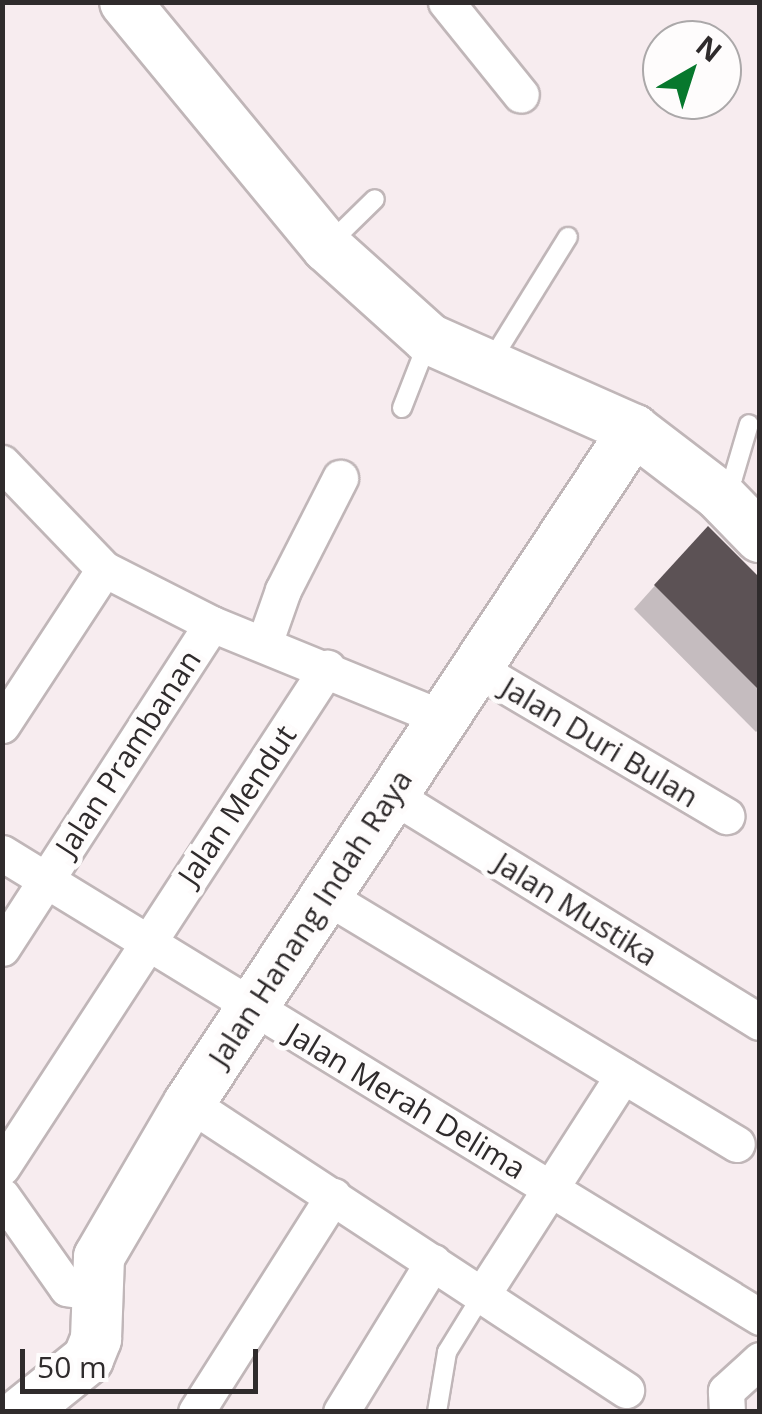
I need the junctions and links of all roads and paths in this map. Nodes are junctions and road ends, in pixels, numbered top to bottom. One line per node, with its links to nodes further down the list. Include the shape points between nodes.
1 (125, 2): 6 (street)
2 (446, 2): 3 (street)
3 (521, 95)
4 (375, 199): 6 (lane)
5 (568, 236): 8 (lane)
6 (327, 246): 7 (street)
7 (429, 339): 8 (street); 9 (lane)
8 (488, 366): 10 (street)
9 (402, 408)
10 (613, 420): 14 (street); 20 (street, Jalan Hanang Indah Raya)
11 (749, 424): 14 (lane, via 733,478)
12 (5, 473): 16 (street)
13 (340, 478): 18 (street, via 283,590)
14 (719, 495): 15 (street)
15 (760, 537)
16 (104, 569): 17 (street); 22 (street)
17 (212, 624): 18 (street); 26 (street, Jalan Prambanan)
18 (264, 644): 19 (street)
19 (327, 668): 21 (street); 28 (street, Jalan Mendut)
20 (476, 668): 21 (street, Jalan Hanang Indah Raya); 24 (street, Jalan Duri Bulan)
21 (440, 717): 23 (street, Jalan Hanang Indah Raya)
22 (2, 725)
23 (392, 796): 27 (street, Jalan Hanang Indah Raya); 31 (street, Jalan Mustika)
24 (726, 816)
25 (2, 853): 26 (street, Jalan Merah Delima)
26 (45, 882): 28 (street, Jalan Merah Delima); 29 (street, Jalan Prambanan)
27 (324, 895): 30 (street, Jalan Hanang Indah Raya); 32 (street)
28 (147, 943): 30 (street, Jalan Merah Delima); 35 (street, Jalan Mendut)
29 (2, 948)
30 (249, 1008): 33 (street, Jalan Hanang Indah Raya); 36 (street, Jalan Merah Delima)
31 (760, 1022)
32 (623, 1074): 34 (street); 36 (street)
33 (189, 1103): 38 (street); 40 (street, Jalan Hanang Indah Raya, via 99,1257)
34 (738, 1144)
35 (2, 1167)
36 (552, 1189): 41 (street); 42 (street, Jalan Merah Delima)
37 (2, 1196): 40 (street, via 68,1288)
38 (333, 1196): 39 (street); 46 (street)
39 (433, 1262): 41 (street); 47 (street)
40 (99, 1279): 45 (street, Jalan Hanang Indah Raya, via 96,1339 88,1360)
41 (482, 1295): 44 (street); 48 (lane, via 448,1352)
42 (760, 1317)
43 (760, 1360): 49 (street, via 726,1391)
44 (626, 1390)
45 (22, 1412)
46 (196, 1412)
47 (341, 1412)
48 (437, 1412)
49 (727, 1412)

